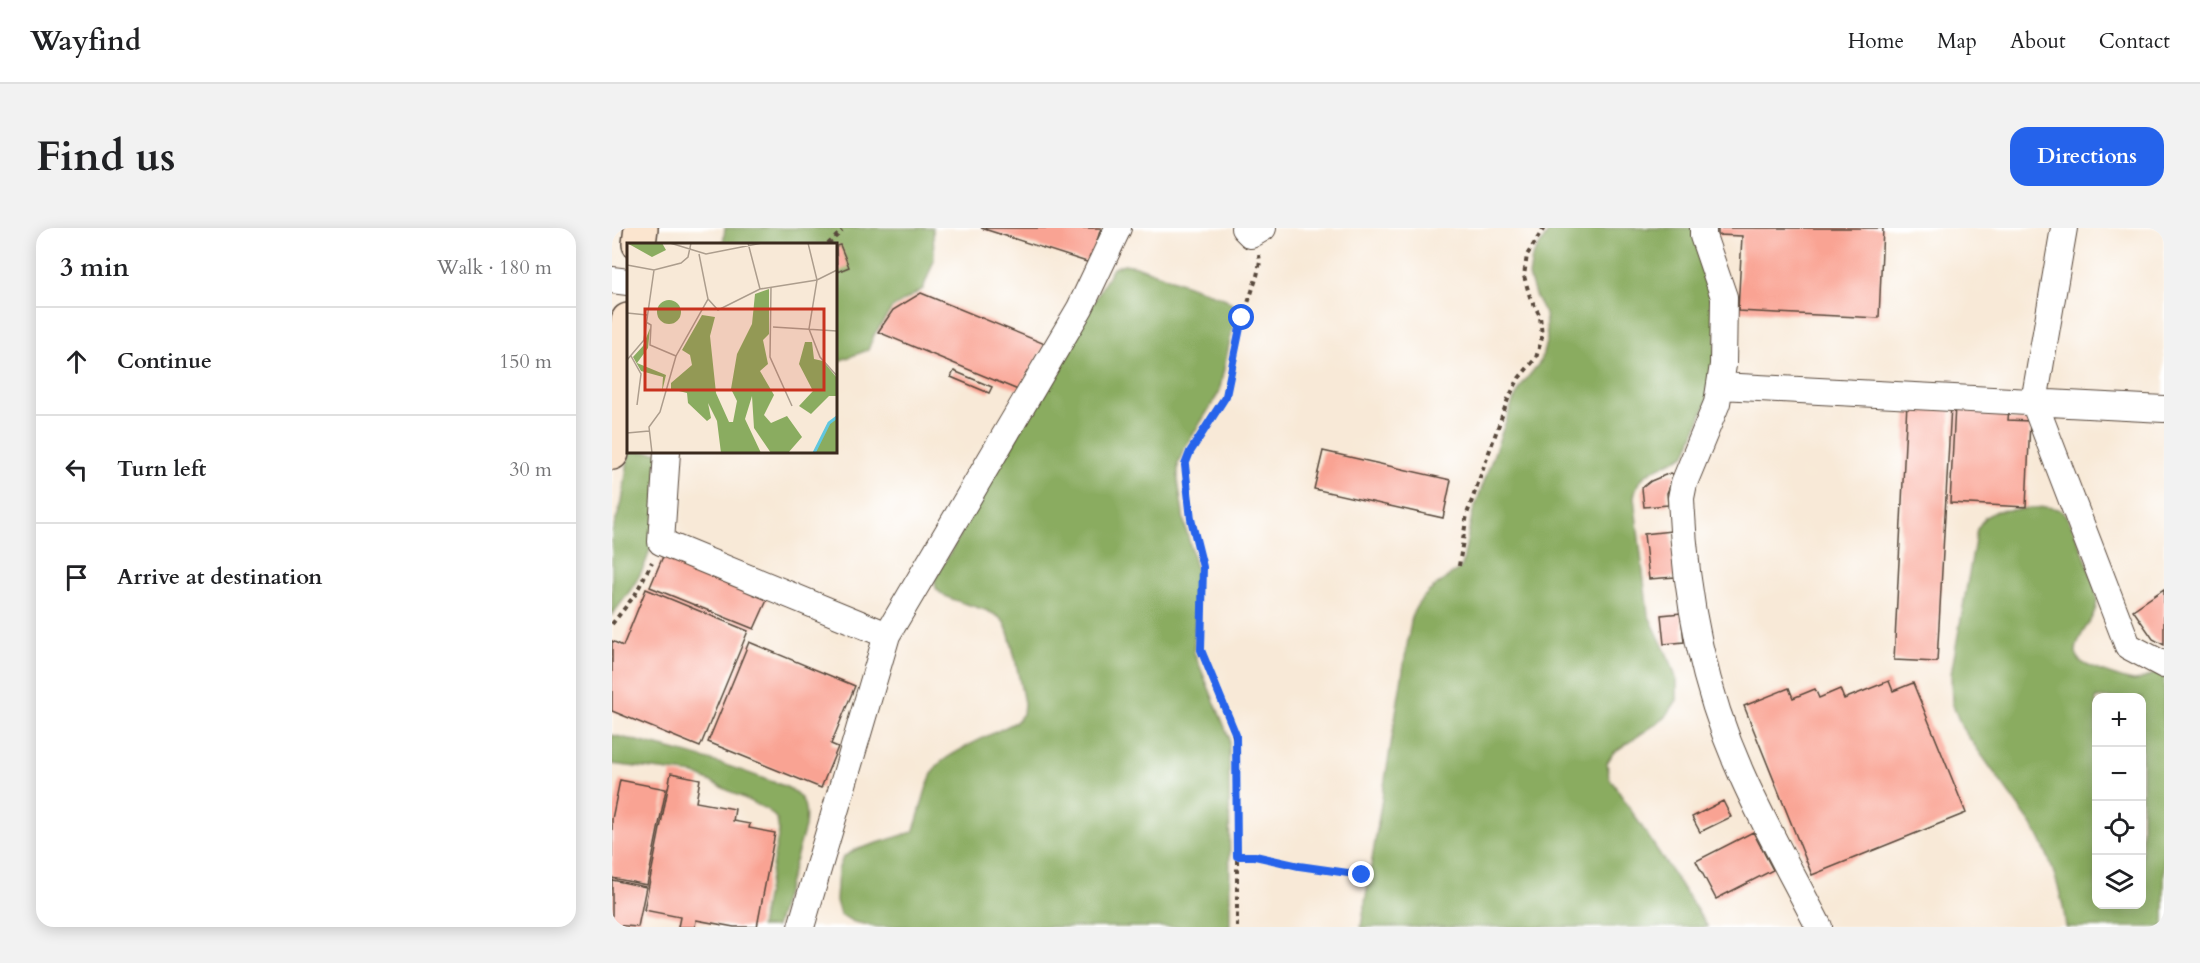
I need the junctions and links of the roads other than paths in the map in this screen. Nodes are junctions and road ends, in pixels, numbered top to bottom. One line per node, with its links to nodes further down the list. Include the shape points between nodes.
1 (641, 228): 5 (street)
2 (1118, 228): 14 (street, via 1080,308)
3 (1703, 228): 9 (street, via 1724,297)
4 (2064, 228): 10 (street)
5 (639, 243)
6 (612, 280): 7 (street)
7 (627, 282)
8 (627, 339): 12 (street)
9 (1721, 386): 10 (street); 17 (street, via 1681,498 1695,633 1740,771)
10 (2034, 402): 11 (street); 15 (street, via 2128,646)
11 (2164, 409)
12 (612, 453)
13 (667, 453): 14 (street, via 661,542)
14 (887, 635): 16 (street)
15 (2164, 665)
16 (801, 927)
17 (1819, 927)

